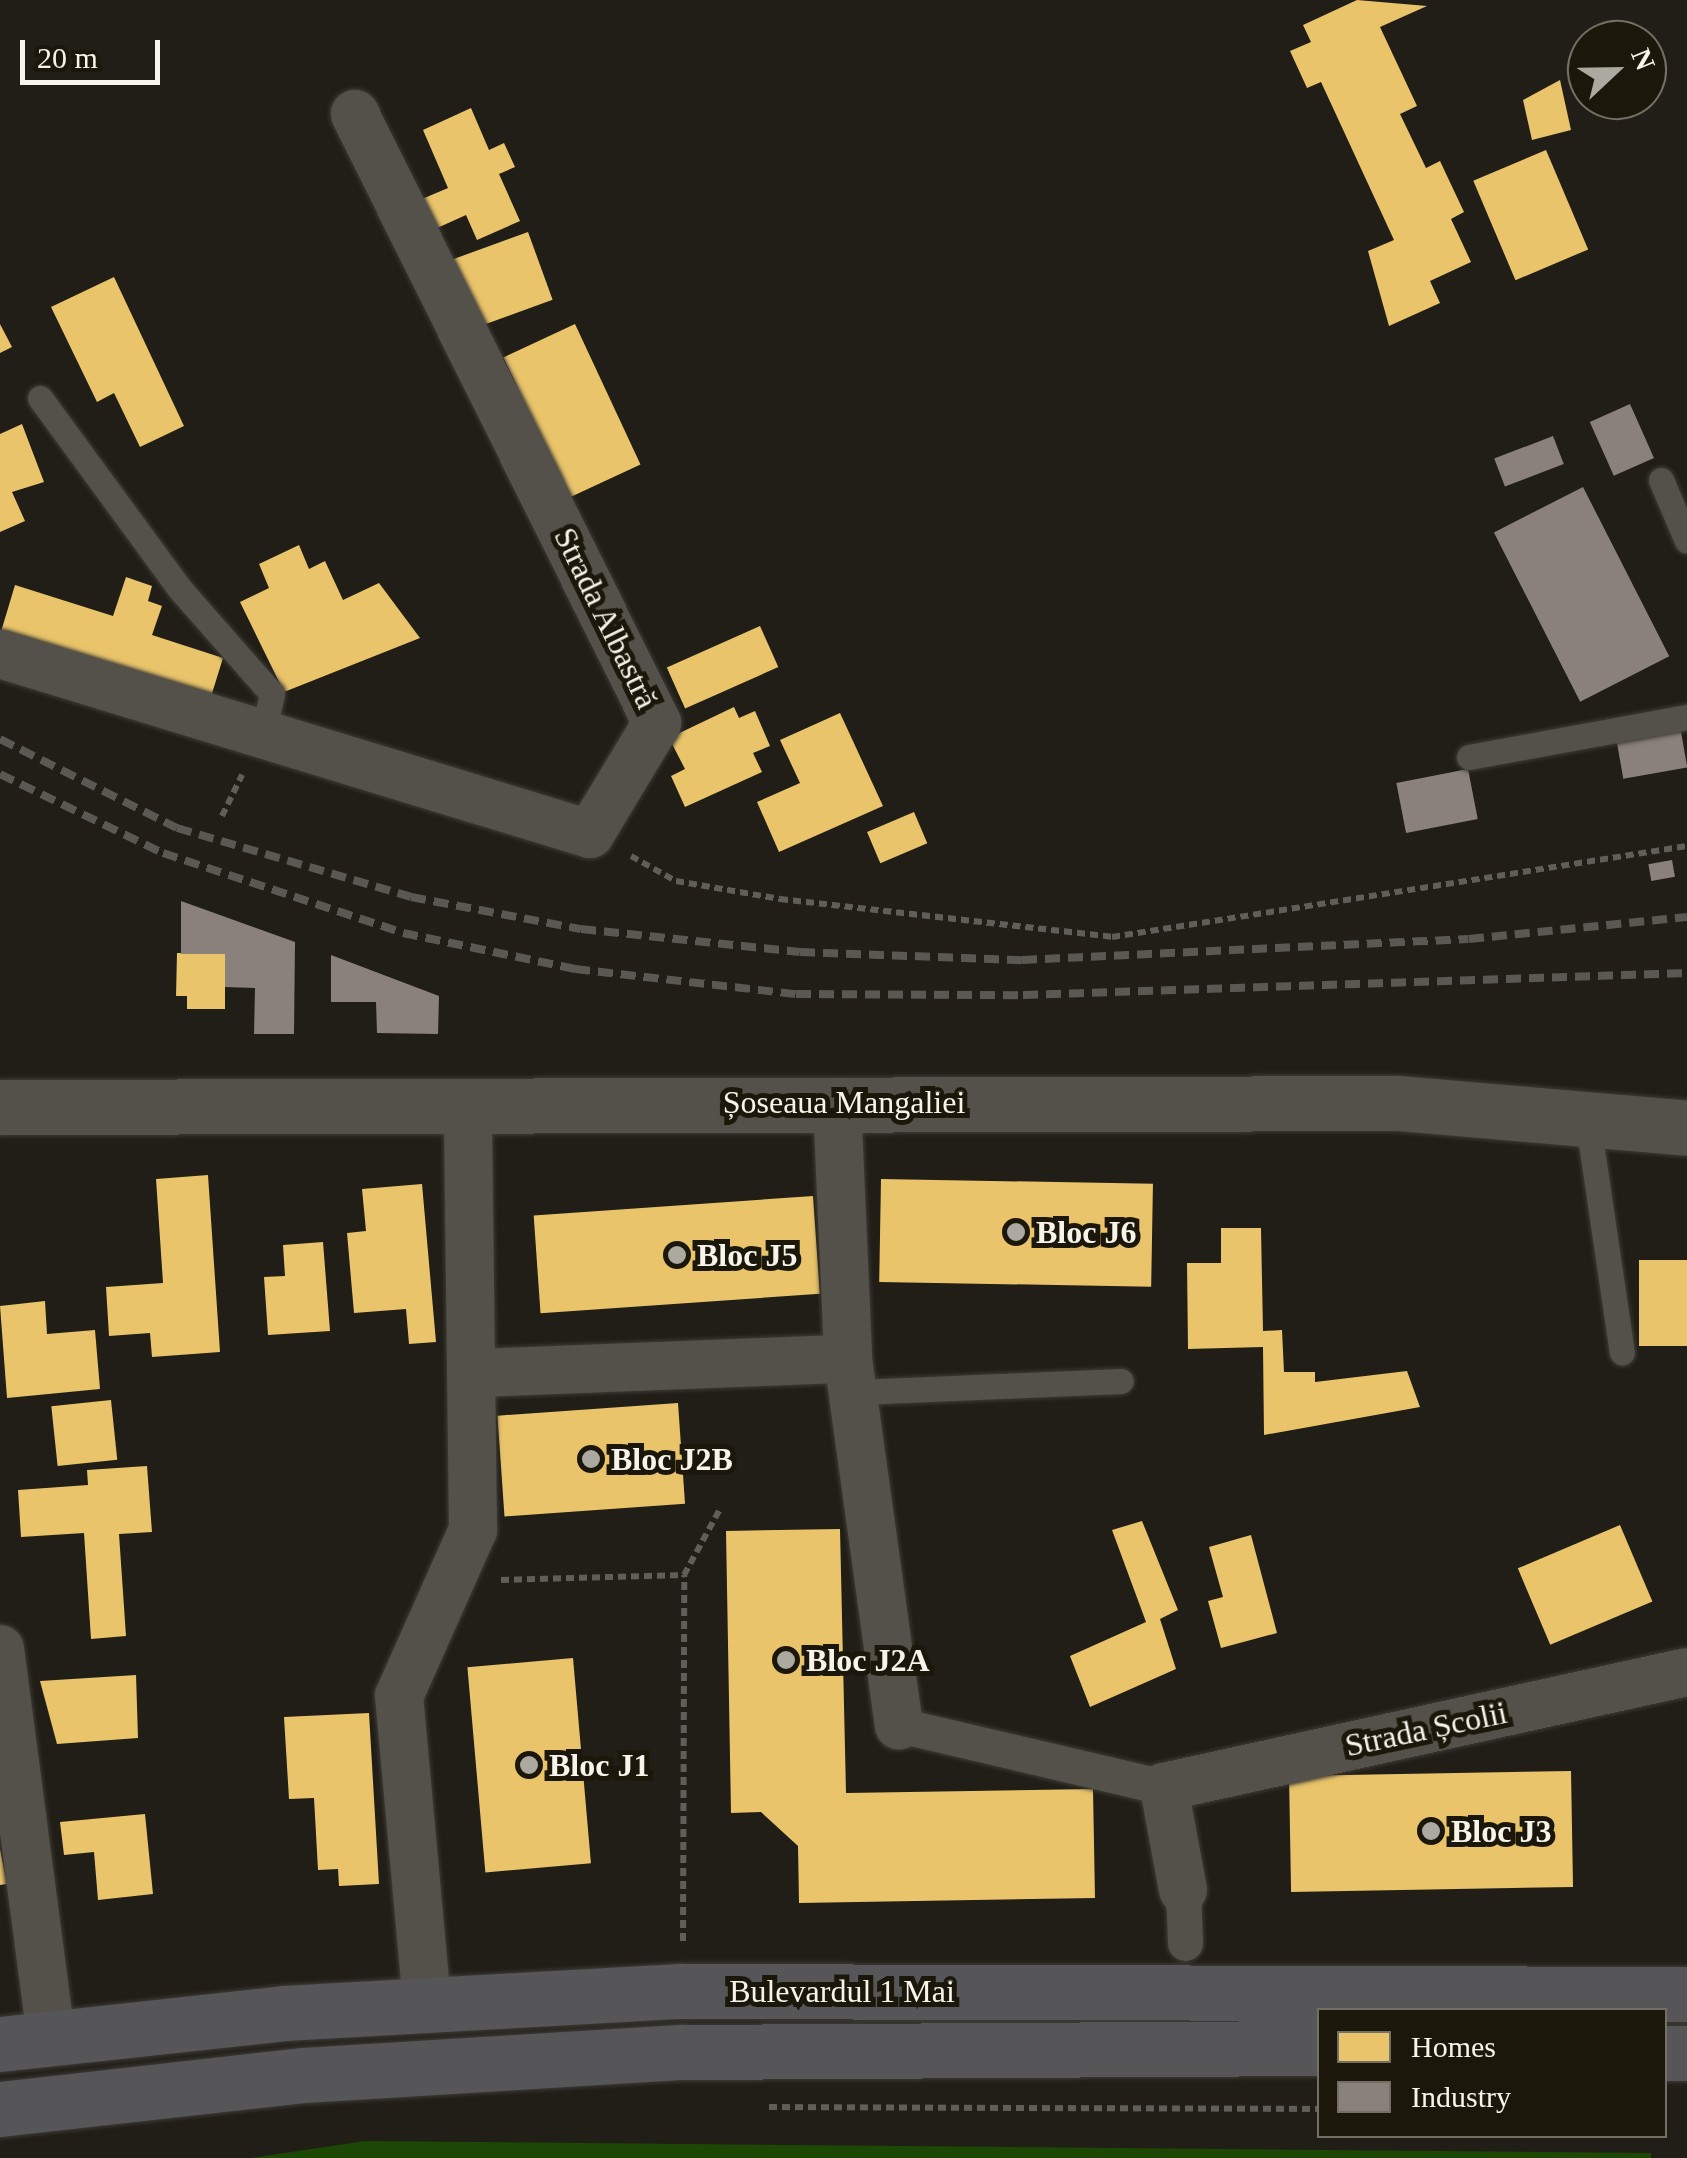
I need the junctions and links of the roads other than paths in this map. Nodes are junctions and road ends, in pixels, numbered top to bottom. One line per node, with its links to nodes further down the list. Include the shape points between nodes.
1 (355, 114): 7 (street, Strada Albastră, via 658,723 590,834)
2 (40, 398): 7 (lane, via 179,588 272,694)
3 (1661, 480): 4 (lane)
4 (1687, 541)
5 (0, 654): 7 (street)
6 (1687, 717): 8 (lane)
7 (263, 734)
8 (1469, 757)
9 (838, 1102): 10 (street, Șoseaua Mangaliei); 12 (street, Șoseaua Mangaliei, via 1398,1103); 16 (street)
10 (468, 1103): 11 (street, Șoseaua Mangaliei); 15 (street)
11 (0, 1107)
12 (1587, 1116): 13 (street, Șoseaua Mangaliei); 14 (lane)
13 (1687, 1128)
14 (1622, 1352)
15 (476, 1373): 16 (street); 26 (street, via 473,1530 398,1696)
16 (853, 1376): 17 (lane); 21 (street)
17 (1121, 1382)
18 (0, 1649): 20 (street)
19 (1687, 1672): 22 (street, Strada Școlii)
20 (4, 1709): 27 (street)
21 (899, 1725): 22 (street, Strada Școlii)
22 (1164, 1787): 23 (street)
23 (1182, 1890): 24 (street)
24 (1185, 1942)
25 (1687, 1994): 26 (main road, Bulevardul 1 Mai, via 680,1991)
26 (427, 2003): 27 (main road, Bulevardul 1 Mai)
27 (26, 2040)
28 (1317, 2048): 29 (main road, Bulevardul 1 Mai, via 683,2052 304,2076)
29 (0, 2109)

